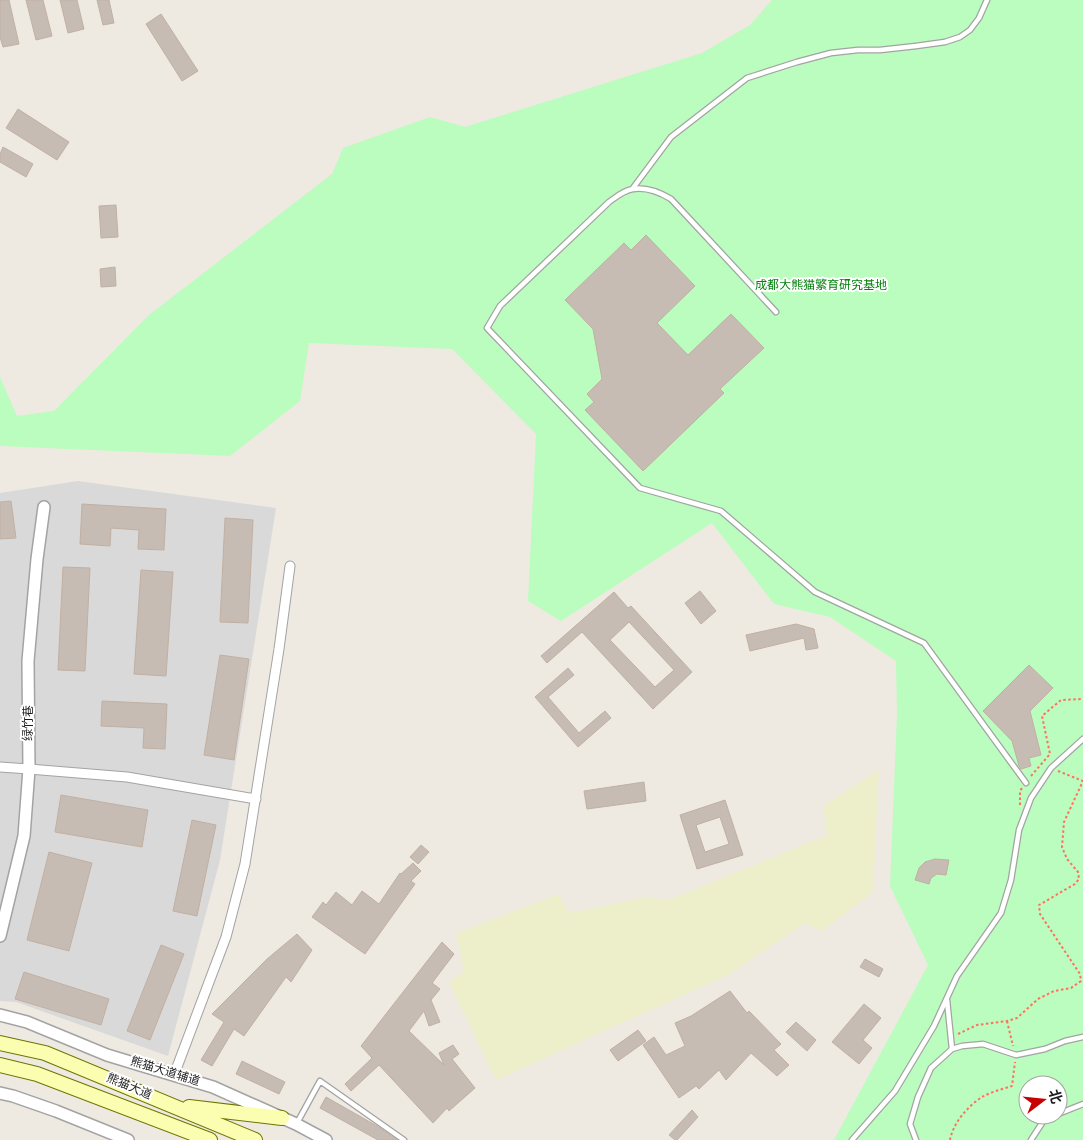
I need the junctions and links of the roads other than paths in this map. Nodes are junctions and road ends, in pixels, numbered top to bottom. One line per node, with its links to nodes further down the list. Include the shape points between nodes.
1 (987, 0): 2 (lane, via 970,30 945,42 831,53 747,78 671,137)
2 (634, 188): 3 (lane, via 660,193 671,199); 9 (lane, via 608,202 500,306 488,328 640,488 722,511 815,592 924,644)
3 (776, 312)
4 (44, 508): 8 (street, 绿竹巷, via 28,661)
5 (290, 566): 10 (street)
6 (1083, 739): 12 (lane, via 1052,768 1032,798 1019,830 1011,880 1001,913 957,976)
7 (0, 768): 8 (street)
8 (29, 768): 10 (street, via 127,777); 11 (street, 绿竹巷, via 24,836)
9 (1026, 782)
10 (256, 799): 18 (street, via 245,864 226,937)
11 (0, 936)
12 (947, 1000): 16 (lane); 31 (lane, via 895,1091)
13 (0, 1015): 18 (street, 熊猫大道辅道, via 27,1022 108,1055)
14 (1083, 1037): 16 (lane, via 1016,1055 983,1044)
15 (0, 1043): 21 (main road, 熊猫大道, via 45,1052)
16 (952, 1049): 32 (lane, via 931,1068 918,1097 910,1124)
17 (0, 1065): 27 (main road, 熊猫大道, via 37,1074)
18 (174, 1075): 23 (street, 熊猫大道辅道, via 213,1086)
19 (0, 1094): 26 (street, via 56,1111)
20 (1083, 1104): 22 (lane)
21 (172, 1105): 23 (main road); 28 (main road, 熊猫大道)
22 (1068, 1110)
23 (282, 1118): 24 (street, 熊猫大道辅道)
24 (296, 1124): 29 (street, 熊猫大道辅道); 30 (lane, via 320,1081)
25 (1041, 1125): 33 (lane)
26 (128, 1140)
27 (210, 1140)
28 (255, 1140)
29 (326, 1140)
30 (404, 1140)
31 (852, 1140)
32 (916, 1140)
33 (1031, 1140)

